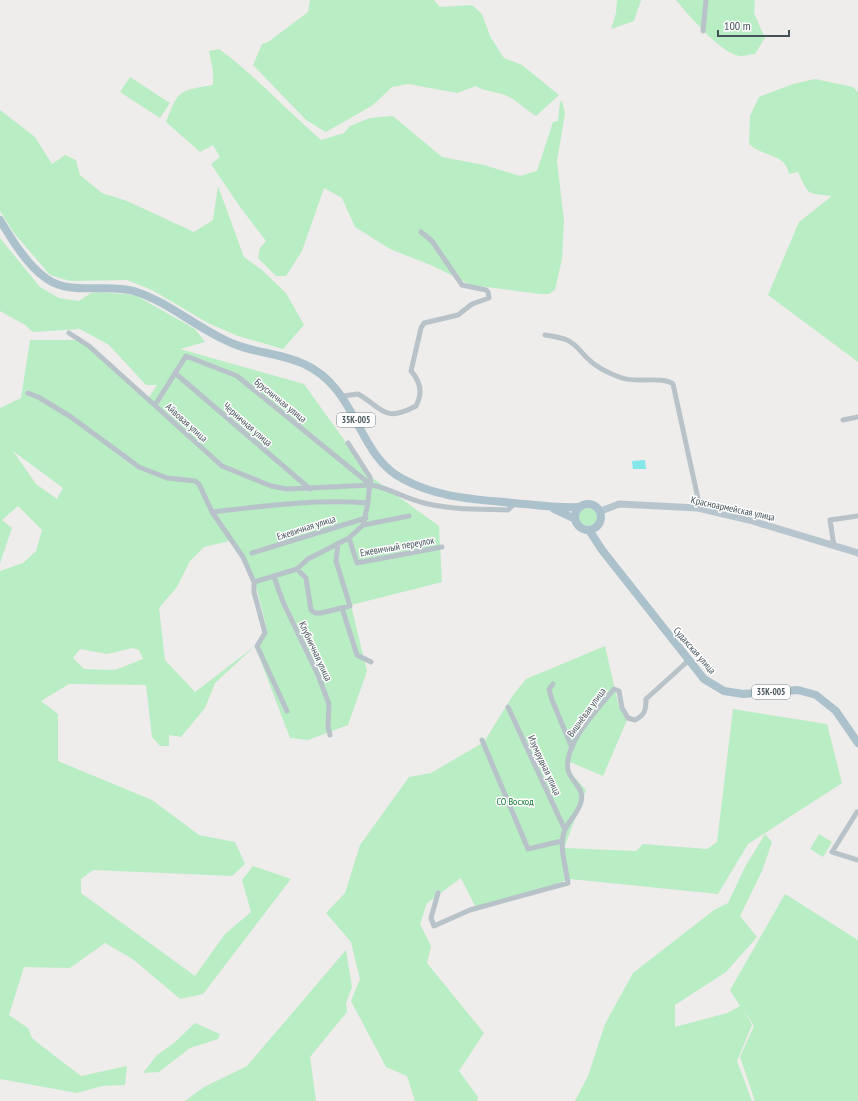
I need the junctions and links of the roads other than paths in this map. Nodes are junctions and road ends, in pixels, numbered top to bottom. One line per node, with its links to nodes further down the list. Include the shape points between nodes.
1 (706, 0): 2 (street)
2 (703, 31)
3 (0, 220): 9 (main road, 35К-005, via 36,270 48,280 73,288 119,288 161,301 225,341 287,357 318,371)
4 (421, 232): 9 (street, via 432,241 462,285 486,290 489,295 486,300 472,304 458,315 424,323 411,371 418,378 422,391 416,406 393,415 381,412 358,394)
5 (69, 333): 10 (street, Айвовая улица, via 89,346)
6 (545, 335): 20 (street, via 566,339 579,347 594,364 616,376 633,382 665,381 673,384)
7 (175, 373): 10 (street); 14 (street, Брусничная улица, via 186,356 237,376); 15 (street, Черничная улица)
8 (28, 393): 22 (street, via 71,417 139,467 167,478 195,481 199,484)
9 (343, 396): 17 (main road, 35К-005, via 380,462 390,472 438,494 472,500)
10 (155, 405): 15 (street, Айвовая улица, via 222,466 271,486 287,489)
11 (858, 417): 12 (street)
12 (843, 420)
13 (348, 443): 14 (street, via 370,477)
14 (371, 485): 15 (street, Айвовая улица); 16 (street); 17 (street, via 424,503 460,509 508,510)
15 (310, 488)
16 (368, 503): 22 (street, via 334,500); 25 (street)
17 (515, 503): 19 (main road, 35К-005)
18 (578, 507): 19 (main road, 35К-005); 21 (main road, 35К-005, via 586,503 595,504); 26 (main road)
19 (552, 508): 26 (main road, 35К-005)
20 (698, 508): 21 (main road, Красноармейская улица, via 619,504); 31 (main road, Красноармейская улица, via 749,520)
21 (601, 511): 28 (main road, via 602,520 598,527)
22 (212, 512): 37 (street, via 243,557)
23 (409, 516): 27 (street)
24 (858, 516): 31 (street, via 830,520)
25 (366, 518): 27 (street); 34 (street, Ежевичная улица)
26 (575, 519): 28 (main road, 35К-005, via 583,529)
27 (363, 525): 29 (street)
28 (589, 530): 39 (main road, Судакская улица / 35К-005)
29 (349, 538): 30 (street); 32 (street, Ежевичный переулок, via 357,563)
30 (338, 543): 35 (street, via 308,559); 38 (street, via 336,561 350,606)
31 (834, 546): 33 (main road, Красноармейская улица)
32 (442, 548)
33 (858, 553)
34 (252, 554)
35 (297, 569): 36 (street); 38 (street, via 306,578 311,610 321,613)
36 (274, 577): 37 (street); 44 (street, Клубничная улица, via 329,704)
37 (254, 582): 43 (street, via 254,592 265,633 257,646)
38 (342, 608): 40 (street, via 357,655)
39 (688, 661): 46 (main road, Судакская улица / 35К-005, via 704,679 724,691 743,694 798,690 816,695 836,711); 47 (street, Вишнёвая улица, via 646,699 646,710 642,717 635,720 628,718 622,708 619,691 614,689 579,733)
40 (371, 662)
41 (553, 684): 47 (street, via 549,689 552,700)
42 (508, 707): 49 (street, Изумрудная улица)
43 (287, 711)
44 (330, 735)
45 (482, 740): 50 (street, via 528,849)
46 (858, 743)
47 (572, 748): 49 (street, Вишнёвая улица, via 568,770 582,793 581,803)
48 (857, 812): 51 (street, via 832,850 834,854)
49 (565, 830): 50 (street, Вишнёвая улица)
50 (562, 841): 52 (street, via 568,883 470,910 434,926 431,918)
51 (858, 860)
52 (438, 893)

